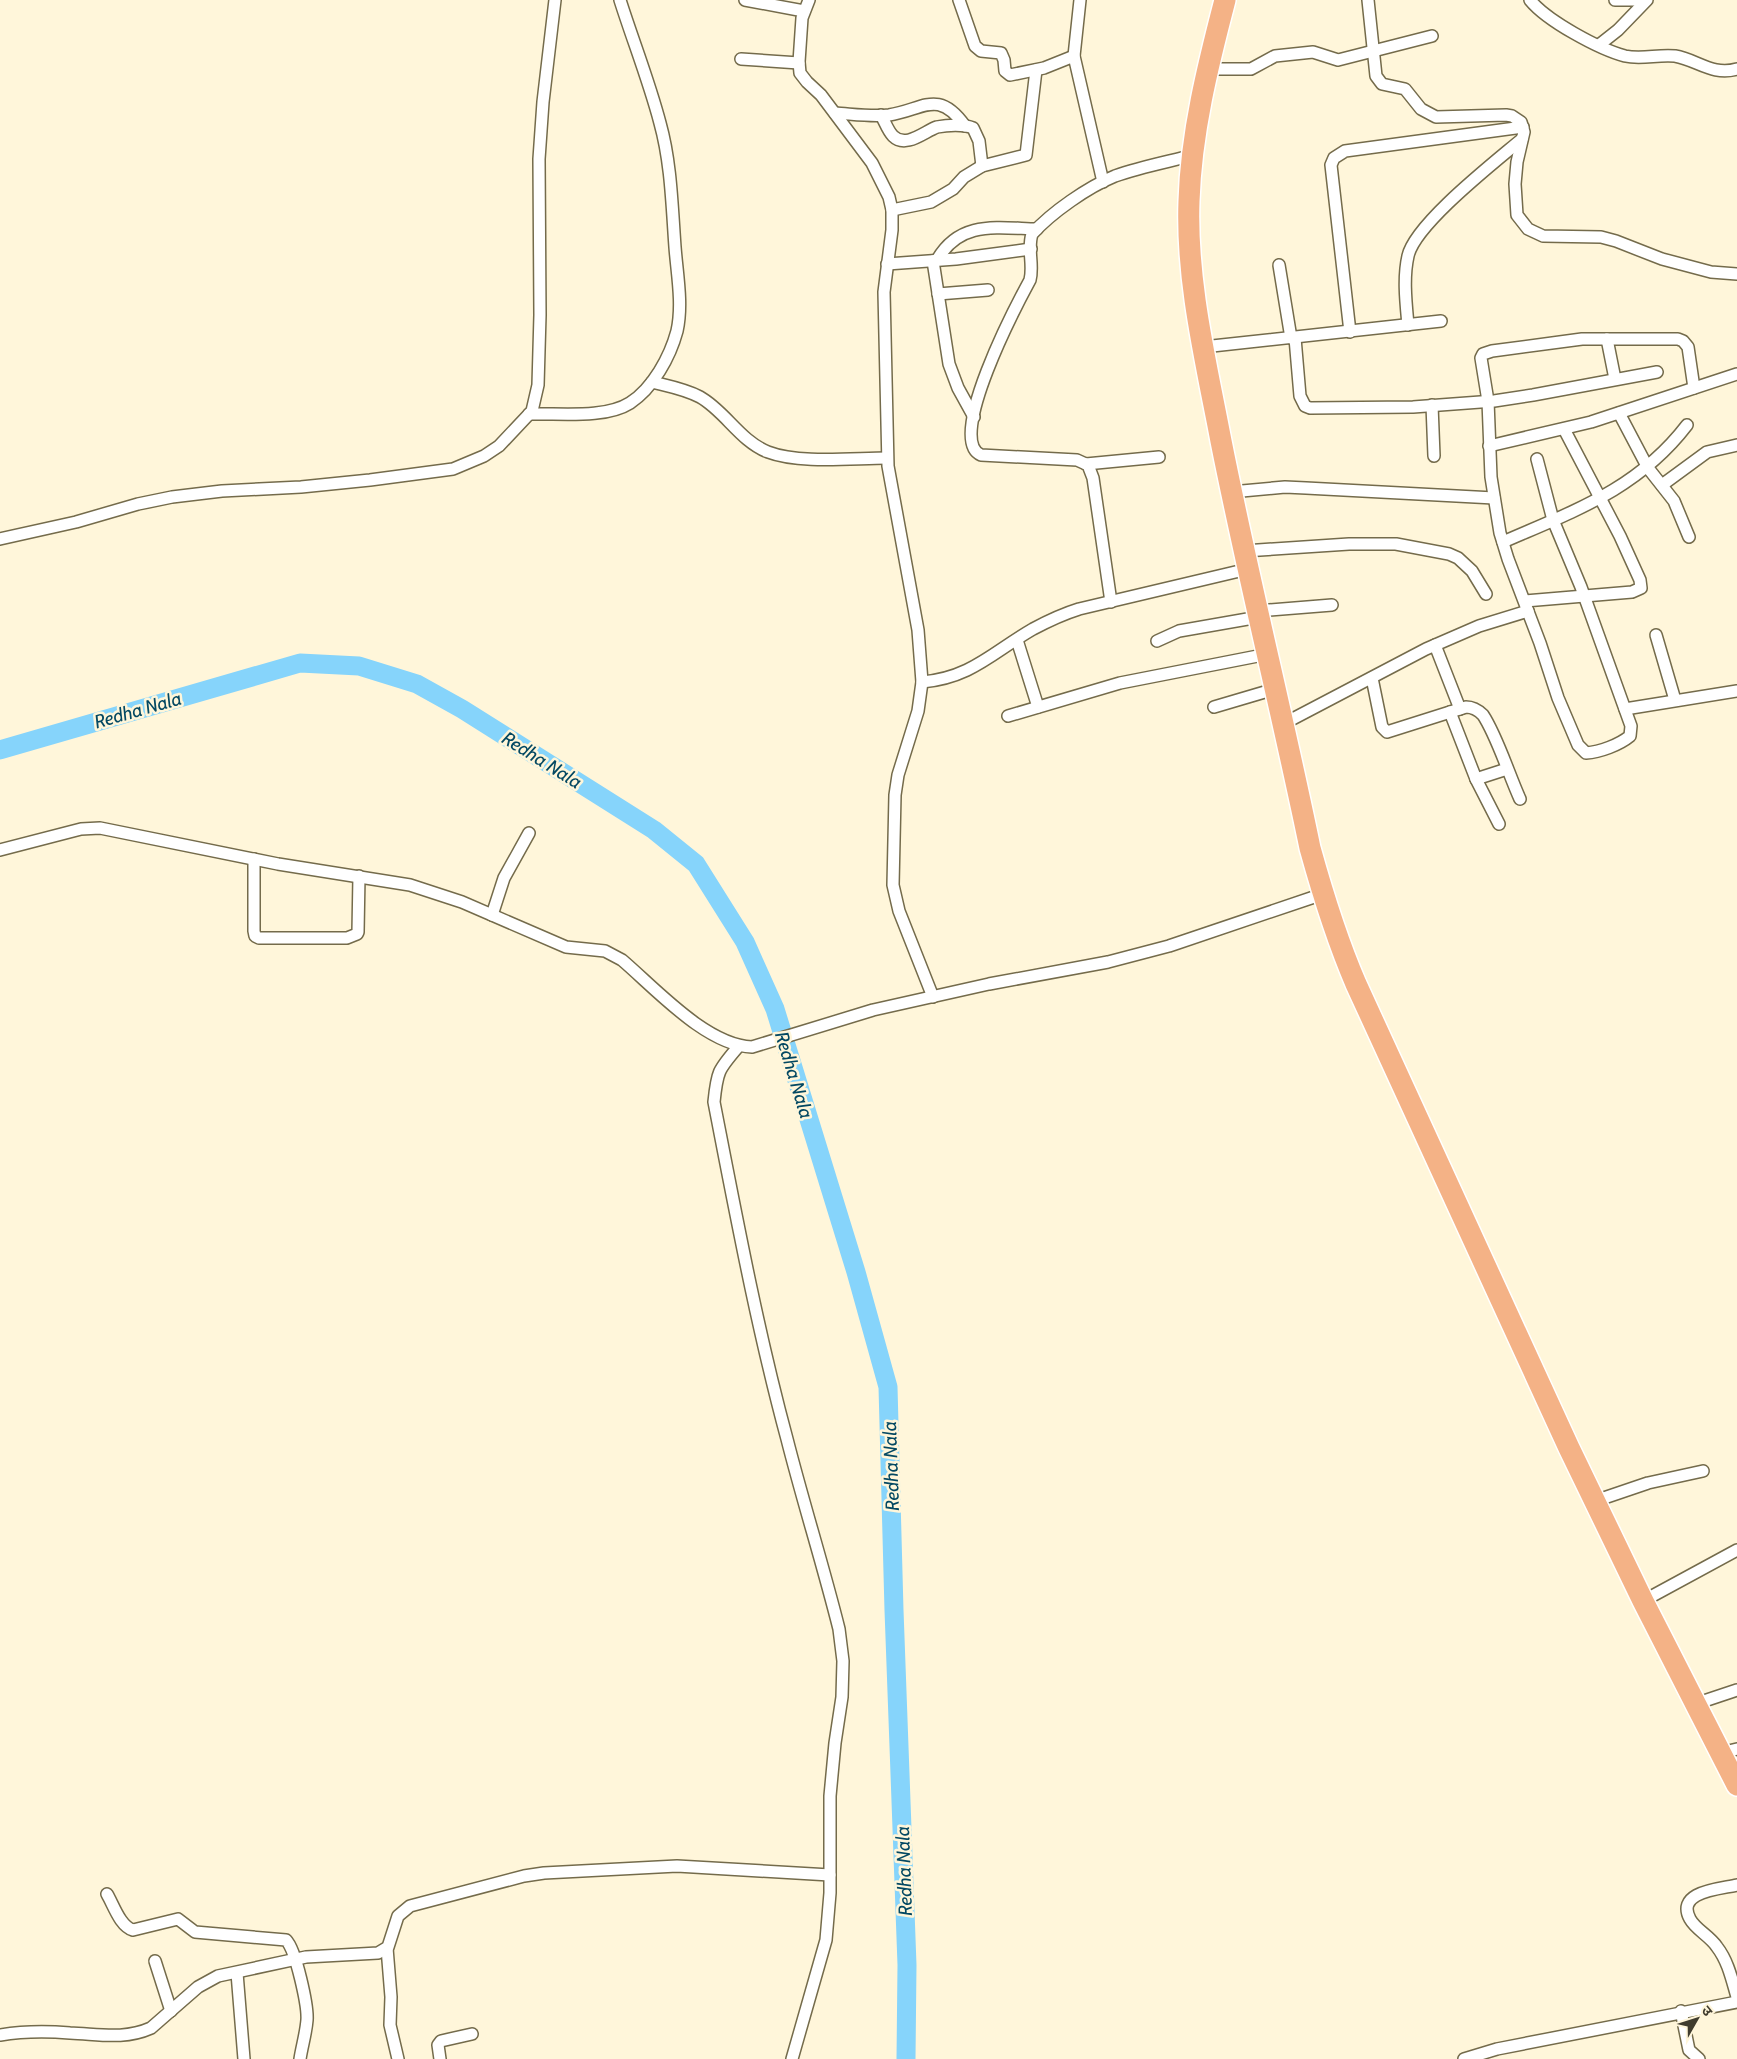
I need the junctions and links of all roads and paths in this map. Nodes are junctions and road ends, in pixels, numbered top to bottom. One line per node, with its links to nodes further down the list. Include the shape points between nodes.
1 (555, 0): 51 (street, via 539,159 538,385 536,401)
2 (620, 0): 46 (street, via 661,124 672,210 679,312 677,331)
3 (959, 0): 20 (street, via 978,50 1001,53 1005,71 1010,75)
4 (1080, 0): 15 (street)
5 (1225, 0): 18 (highway)
6 (1368, 0): 14 (street)
7 (1530, 0): 13 (street, via 1548,18)
8 (1615, 0): 9 (street)
9 (1646, 0): 13 (street)
10 (750, 1): 11 (street)
11 (806, 5): 17 (street)
12 (1432, 36): 14 (street)
13 (1599, 45): 19 (street, via 1625,56 1674,56 1715,71)
14 (1374, 52): 18 (street, via 1338,60 1318,53 1280,55 1251,69); 24 (street, via 1376,76 1382,84 1405,89 1430,115 1444,118 1506,114 1518,119)
15 (1074, 56): 20 (street); 27 (street)
16 (741, 59): 17 (street)
17 (799, 63): 21 (street, via 803,78)
18 (1208, 69): 25 (highway)
19 (1737, 69)
20 (1036, 70): 26 (street, via 1026,155)
21 (835, 113): 22 (street); 28 (street, via 872,163)
22 (881, 115): 23 (street, via 930,104 949,108); 23 (street, via 892,135 900,139 913,139 941,126)
23 (965, 126): 26 (street, via 977,133)
24 (1523, 133): 34 (street, via 1516,170 1517,215 1534,234 1602,238 1662,259 1711,272); 38 (street, via 1427,224 1411,246 1406,280); 39 (street, via 1344,151 1334,158 1331,165)
25 (1194, 155): 27 (street); 42 (highway, via 1189,201 1191,264)
26 (982, 166): 28 (street, via 931,202)
27 (1103, 182): 29 (street)
28 (892, 210): 32 (street)
29 (1037, 229): 30 (street, via 1030,242); 31 (street, via 989,227 966,232 949,244)
30 (1031, 249): 31 (street); 52 (street, via 1030,280 995,349 979,392)
31 (935, 261): 32 (street); 36 (street)
32 (887, 264): 59 (street, via 883,310)
33 (1279, 265): 40 (street)
34 (1737, 274)
35 (988, 290): 36 (street)
36 (938, 294): 52 (street, via 949,364)
37 (1441, 321): 38 (street)
38 (1408, 325): 39 (street)
39 (1350, 332): 40 (street)
40 (1293, 338): 42 (street); 49 (street, via 1300,396 1305,406)
41 (1607, 339): 45 (street); 47 (street, via 1683,341 1688,347); 48 (street, via 1582,339 1487,352 1481,358)
42 (1203, 347): 64 (highway)
43 (1657, 372): 45 (street)
44 (1737, 374): 47 (street)
45 (1616, 379): 48 (street)
46 (652, 382): 51 (street, via 628,404 603,412); 59 (street, via 686,390 700,397 767,452 798,459)
47 (1694, 388): 50 (street)
48 (1488, 401): 49 (street); 56 (street)
49 (1432, 405): 57 (street)
50 (1619, 413): 54 (street); 62 (street)
51 (529, 414): 69 (street, via 499,446 453,469 350,482 172,497)
52 (974, 417): 61 (street, via 970,443 980,455 1077,460)
53 (1687, 425): 62 (street)
54 (1564, 429): 56 (street); 66 (street)
55 (1737, 445): 63 (street, via 1707,452)
56 (1489, 446): 65 (street)
57 (1434, 456)
58 (1159, 457): 61 (street)
59 (887, 458): 84 (street, via 918,630)
60 (1537, 459): 67 (street)
61 (1086, 464): 74 (street, via 1092,470)
62 (1648, 468): 63 (street); 66 (street)
63 (1662, 485): 68 (street, via 1674,501)
64 (1232, 492): 65 (street, via 1306,488); 71 (highway)
65 (1494, 498): 70 (street)
66 (1600, 498): 67 (street); 73 (street, via 1641,588 1632,592)
67 (1554, 520): 70 (street); 73 (street)
68 (1690, 536)
69 (0, 539)
70 (1503, 542): 76 (street)
71 (1246, 560): 72 (street, via 1349,544 1396,544 1458,558 1472,571); 74 (street); 77 (highway)
72 (1486, 594)
73 (1584, 596): 76 (street); 90 (street)
74 (1111, 602): 79 (street, via 1061,615)
75 (1332, 605): 77 (street)
76 (1526, 606): 81 (street); 90 (street, via 1558,698 1582,750 1594,752 1626,740 1631,726)
77 (1258, 614): 80 (street, via 1179,631); 82 (highway)
78 (1656, 635): 87 (street)
79 (1017, 640): 84 (street, via 954,677); 88 (street)
80 (1157, 641)
81 (1435, 645): 83 (street); 91 (street)
82 (1268, 654): 85 (highway); 88 (street, via 1120,682)
83 (1372, 678): 91 (street, via 1382,727 1387,732); 93 (street)
84 (922, 682): 104 (street, via 918,711 895,795 893,885 899,912)
85 (1275, 689): 89 (street); 93 (highway)
86 (1737, 691): 87 (street)
87 (1676, 700): 90 (street)
88 (1038, 707): 92 (street)
89 (1214, 707)
90 (1625, 709)
91 (1455, 711): 94 (street, via 1471,707 1483,715); 95 (street)
92 (1008, 716)
93 (1283, 724): 102 (highway)
94 (1507, 769): 95 (street); 96 (street)
95 (1476, 779): 97 (street)
96 (1520, 799)
97 (1499, 824)
98 (529, 833): 103 (street, via 504,878)
99 (0, 850): 100 (street, via 81,828 100,828)
100 (254, 859): 101 (street); 101 (street, via 254,931 259,938 347,938 357,934)
101 (359, 876): 103 (street, via 438,893)
102 (1323, 894): 104 (street, via 1108,962); 107 (highway, via 1343,952 1390,1061)
103 (492, 915): 105 (street, via 566,947 612,953 695,1024)
104 (933, 997): 105 (street, via 873,1010 752,1047)
105 (738, 1047): 114 (street, via 721,1066 716,1078 714,1102 742,1247 778,1403 837,1620 843,1661 830,1796)
106 (1703, 1471): 107 (street)
107 (1595, 1501): 109 (highway)
108 (1737, 1550): 109 (street)
109 (1643, 1601): 111 (highway)
110 (1737, 1690): 111 (street)
111 (1695, 1704): 112 (highway)
112 (1729, 1751): 113 (highway)
113 (1737, 1785)
114 (830, 1875): 117 (street, via 677,1866 524,1876 410,1906 398,1916); 131 (street, via 826,1940)
115 (1737, 1885): 121 (street, via 1697,1894 1689,1903 1688,1911 1690,1919 1723,1956)
116 (107, 1894): 118 (street, via 123,1923 130,1929 178,1919 195,1932 282,1939 290,1943)
117 (388, 1948): 118 (street, via 378,1953); 129 (street, via 392,1997 390,2025)
118 (296, 1959): 120 (street); 128 (street, via 307,2010)
119 (155, 1961): 123 (street)
120 (237, 1972): 123 (street, via 208,1980); 127 (street)
121 (1737, 1997)
122 (1737, 2002): 124 (street)
123 (170, 2011): 126 (street, via 151,2028 129,2036 28,2031)
124 (1681, 2011): 132 (street, via 1497,2049); 133 (street, via 1689,2050)
125 (472, 2034): 130 (street, via 441,2041 438,2044)
126 (0, 2035)
127 (244, 2059)
128 (300, 2059)
129 (398, 2059)
130 (440, 2059)
131 (792, 2059)
132 (1464, 2059)
133 (1699, 2059)

